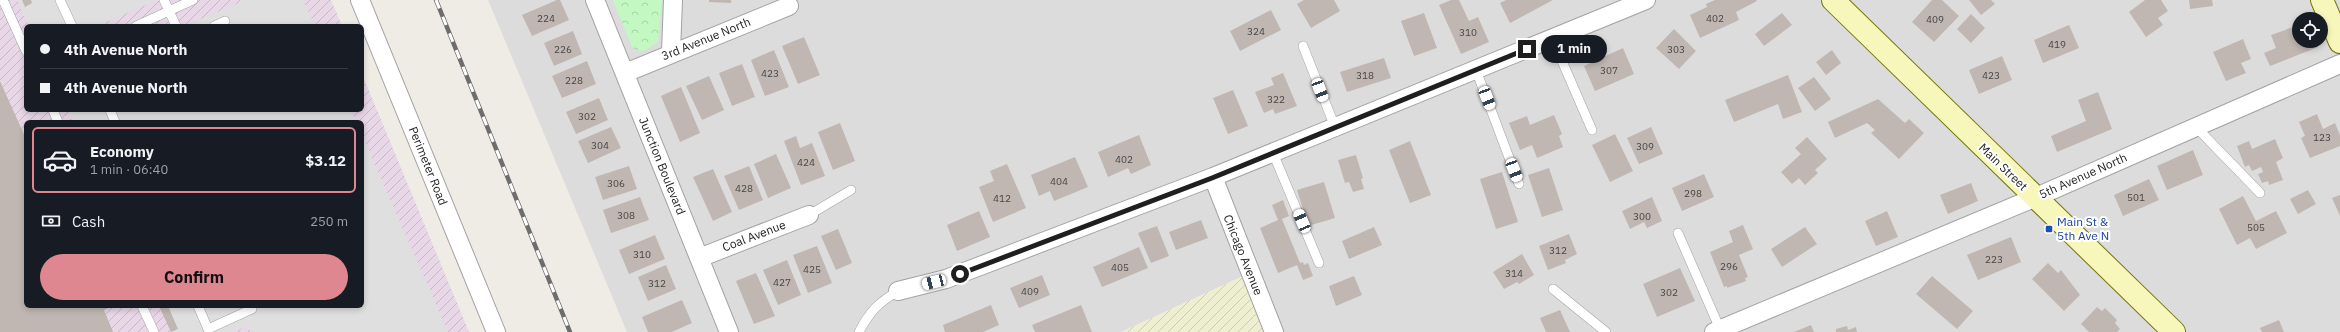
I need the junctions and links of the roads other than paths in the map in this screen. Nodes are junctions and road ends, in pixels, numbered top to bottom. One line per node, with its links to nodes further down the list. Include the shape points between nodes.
1 (3, 0): 21 (lane)
2 (60, 0): 14 (lane)
3 (164, 0): 12 (lane)
4 (193, 0): 12 (lane)
5 (360, 0): 47 (street, Perimeter Road)
6 (595, 0): 25 (street, Junction Boulevard)
7 (673, 0): 22 (street)
8 (1646, 0): 18 (street)
9 (1833, 0): 34 (street, Main Street)
10 (2322, 0): 19 (street)
11 (789, 6): 22 (street, 3rd Avenue North)
12 (169, 11): 15 (lane); 16 (lane)
13 (225, 21): 17 (lane)
14 (71, 24)
15 (140, 24)
16 (175, 24)
17 (218, 24)
18 (1552, 38): 24 (street); 28 (lane)
19 (2340, 42)
20 (1303, 46): 26 (lane)
21 (24, 47)
22 (671, 52): 25 (street, 3rd Avenue North)
23 (2340, 64): 27 (street, 5th Avenue North)
24 (1476, 70): 26 (street); 31 (lane)
25 (625, 73): 37 (street, Junction Boulevard)
26 (1335, 127): 29 (street)
27 (2196, 127): 33 (lane); 34 (street, 5th Avenue North)
28 (1592, 130)
29 (1273, 153): 30 (street); 38 (lane)
30 (1212, 178): 40 (street, via 946,279); 50 (street, Chicago Avenue)
31 (1520, 184)
32 (851, 190): 35 (lane)
33 (2260, 193)
34 (2034, 198): 44 (street, 5th Avenue North); 52 (street, Main Street)
35 (809, 215): 37 (street, Coal Avenue)
36 (1678, 233): 45 (lane)
37 (699, 258): 48 (street, Junction Boulevard)
38 (1320, 263)
39 (1553, 289): 51 (lane)
40 (898, 291): 49 (lane, via 877,304)
41 (143, 308): 46 (lane)
42 (199, 308): 43 (lane, via 208,329)
43 (252, 309)
44 (1742, 326): 45 (street, 5th Avenue North)
45 (1717, 331)
46 (154, 332)
47 (496, 332)
48 (729, 332)
49 (859, 332)
50 (1274, 332)
51 (1606, 332)
52 (2174, 332)

